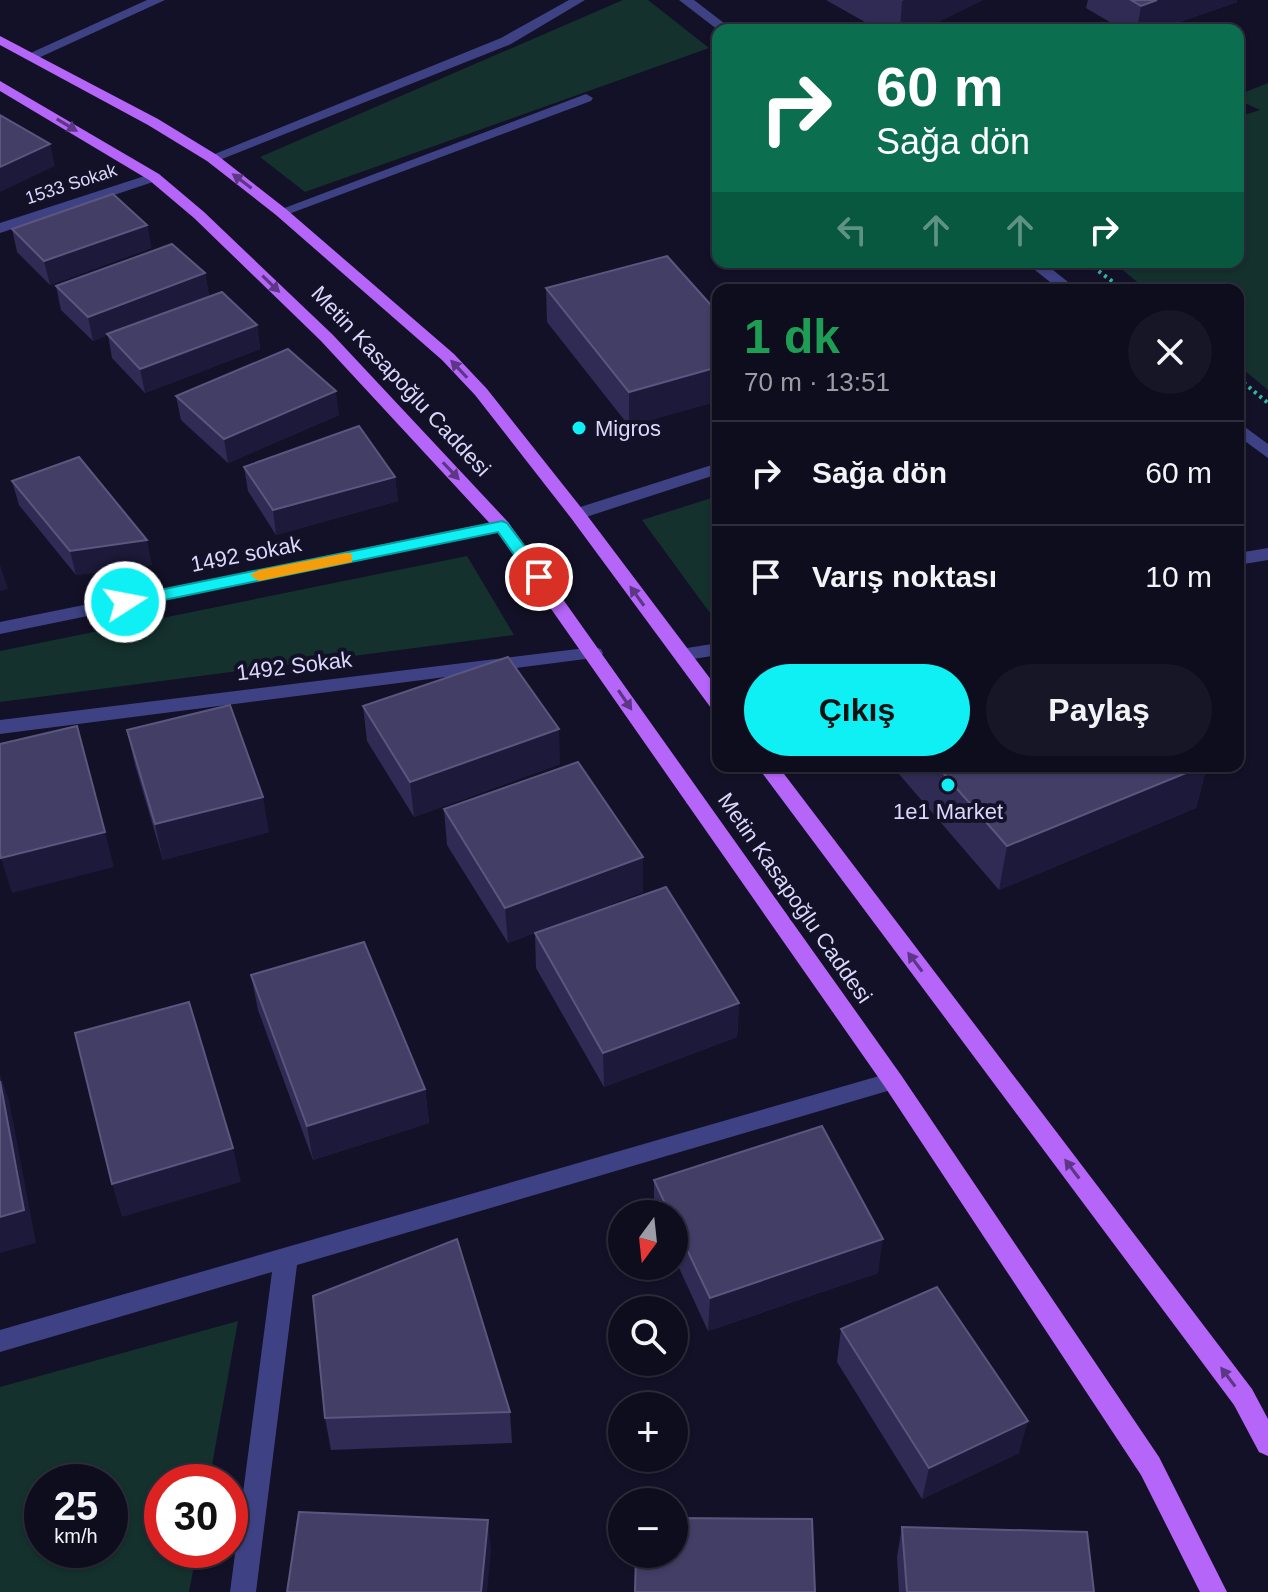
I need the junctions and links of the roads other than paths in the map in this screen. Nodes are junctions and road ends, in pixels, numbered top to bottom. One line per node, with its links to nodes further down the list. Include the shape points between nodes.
1 (158, 0): 6 (street)
2 (578, 0): 9 (street, via 506,41)
3 (686, 0): 4 (street)
4 (718, 24)
5 (0, 40): 6 (main road, Metin Kasapoğlu Caddesi)
6 (31, 56): 9 (main road, Metin Kasapoğlu Caddesi)
7 (0, 85): 10 (main road, Metin Kasapoğlu Caddesi, one-way to 10)
8 (586, 98): 11 (street)
9 (212, 158): 11 (main road, Metin Kasapoğlu Caddesi, one-way to 9)
10 (154, 177): 12 (street, 1533 Sokak); 19 (main road, Metin Kasapoğlu Caddesi, one-way to 19, via 327,338)
11 (281, 212): 18 (main road, Metin Kasapoğlu Caddesi, one-way to 11, via 448,357)
12 (0, 228)
13 (1041, 268): 14 (street)
14 (1062, 284)
15 (1244, 432): 16 (street)
16 (1268, 453)
17 (712, 470): 18 (street)
18 (577, 514): 25 (main road, Metin Kasapoğlu Caddesi, one-way to 18)
19 (502, 526): 22 (street, 1492 sokak); 24 (main road, Metin Kasapoğlu Caddesi)
20 (1268, 554): 21 (street)
21 (1244, 558)
22 (0, 628)
23 (712, 650): 25 (street)
24 (594, 653): 27 (street, 1492 Sokak); 29 (main road, Metin Kasapoğlu Caddesi, one-way to 29)
25 (681, 655): 26 (main road, Metin Kasapoğlu Caddesi)
26 (712, 695)
27 (0, 727)
28 (772, 772): 32 (main road, one-way to 28, via 1243,1397)
29 (893, 1081): 30 (street); 34 (main road, Metin Kasapoğlu Caddesi, via 1150,1466)
30 (286, 1258): 31 (street); 33 (street)
31 (0, 1341)
32 (1268, 1444)
33 (243, 1592)
34 (1214, 1592)

